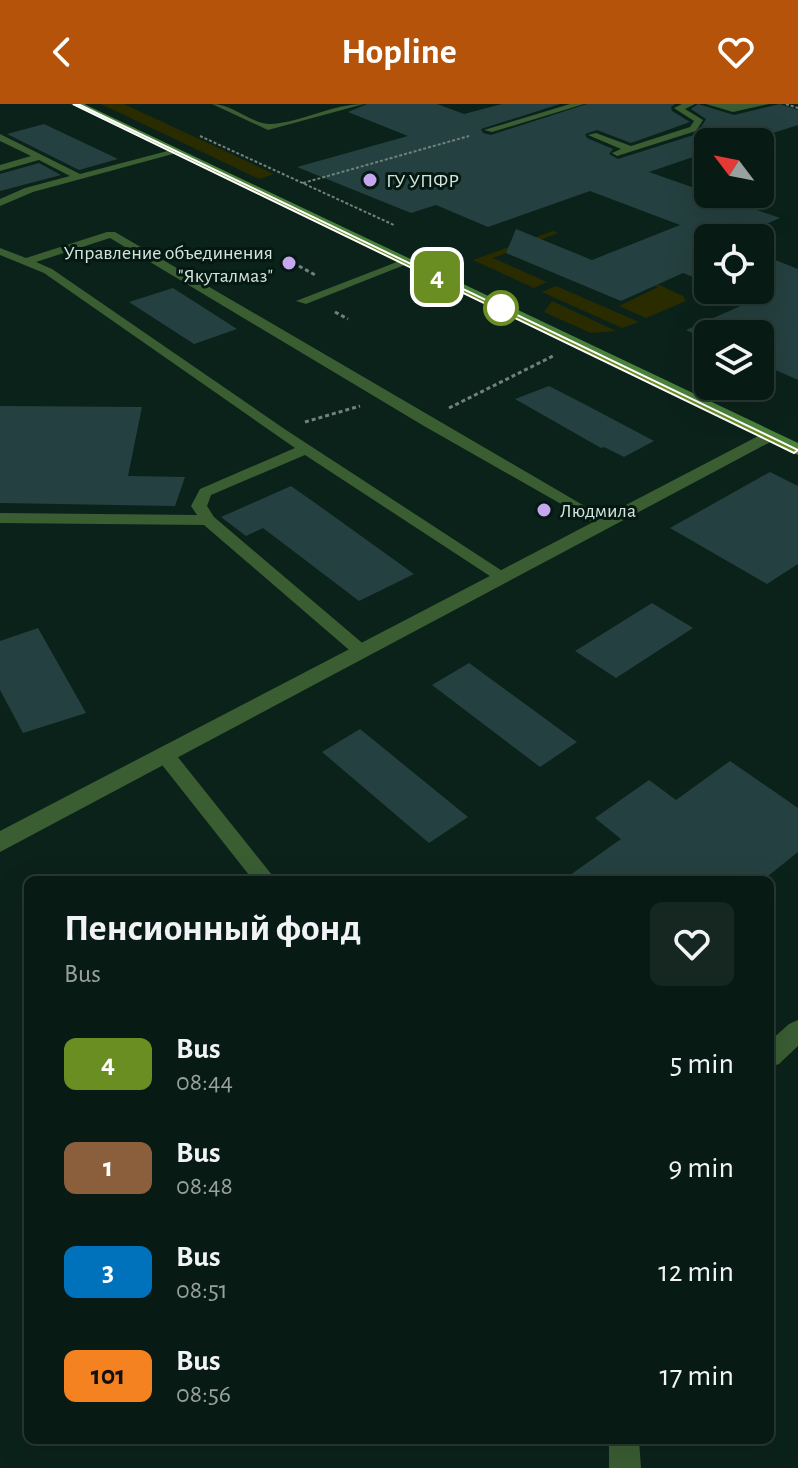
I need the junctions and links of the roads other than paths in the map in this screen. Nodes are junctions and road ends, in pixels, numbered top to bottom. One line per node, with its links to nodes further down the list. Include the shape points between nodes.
1 (76, 104): 14 (main road)
2 (216, 104): 3 (lane, via 268,127)
3 (360, 104)
4 (580, 104): 10 (lane)
5 (691, 104): 9 (lane, via 678,108)
6 (710, 104): 8 (lane)
7 (765, 104): 8 (lane)
8 (733, 109): 9 (lane)
9 (699, 120): 13 (lane, via 693,129)
10 (489, 130)
11 (593, 135): 13 (lane)
12 (0, 137): 16 (lane)
13 (631, 149): 15 (lane)
14 (175, 152): 18 (lane); 22 (main road)
15 (617, 153)
16 (40, 157): 17 (lane); 18 (lane)
17 (0, 168)
18 (79, 177): 19 (lane)
19 (0, 203)
20 (0, 251): 21 (lane)
21 (27, 261): 25 (lane); 29 (lane, via 111,234)
22 (406, 262): 23 (lane); 24 (main road)
23 (302, 301)
24 (768, 436): 26 (main road); 29 (street)
25 (306, 449): 28 (lane, via 205,492 199,506); 30 (lane)
26 (798, 450)
27 (0, 518): 28 (lane)
28 (208, 520): 31 (lane)
29 (604, 522): 30 (street)
30 (502, 576): 31 (street)
31 (361, 651): 32 (street)
32 (166, 756): 33 (street); 34 (lane)
33 (0, 842)
34 (262, 876)
35 (798, 1031): 36 (lane)
36 (774, 1052)
37 (624, 1444): 38 (lane)
38 (625, 1468)

